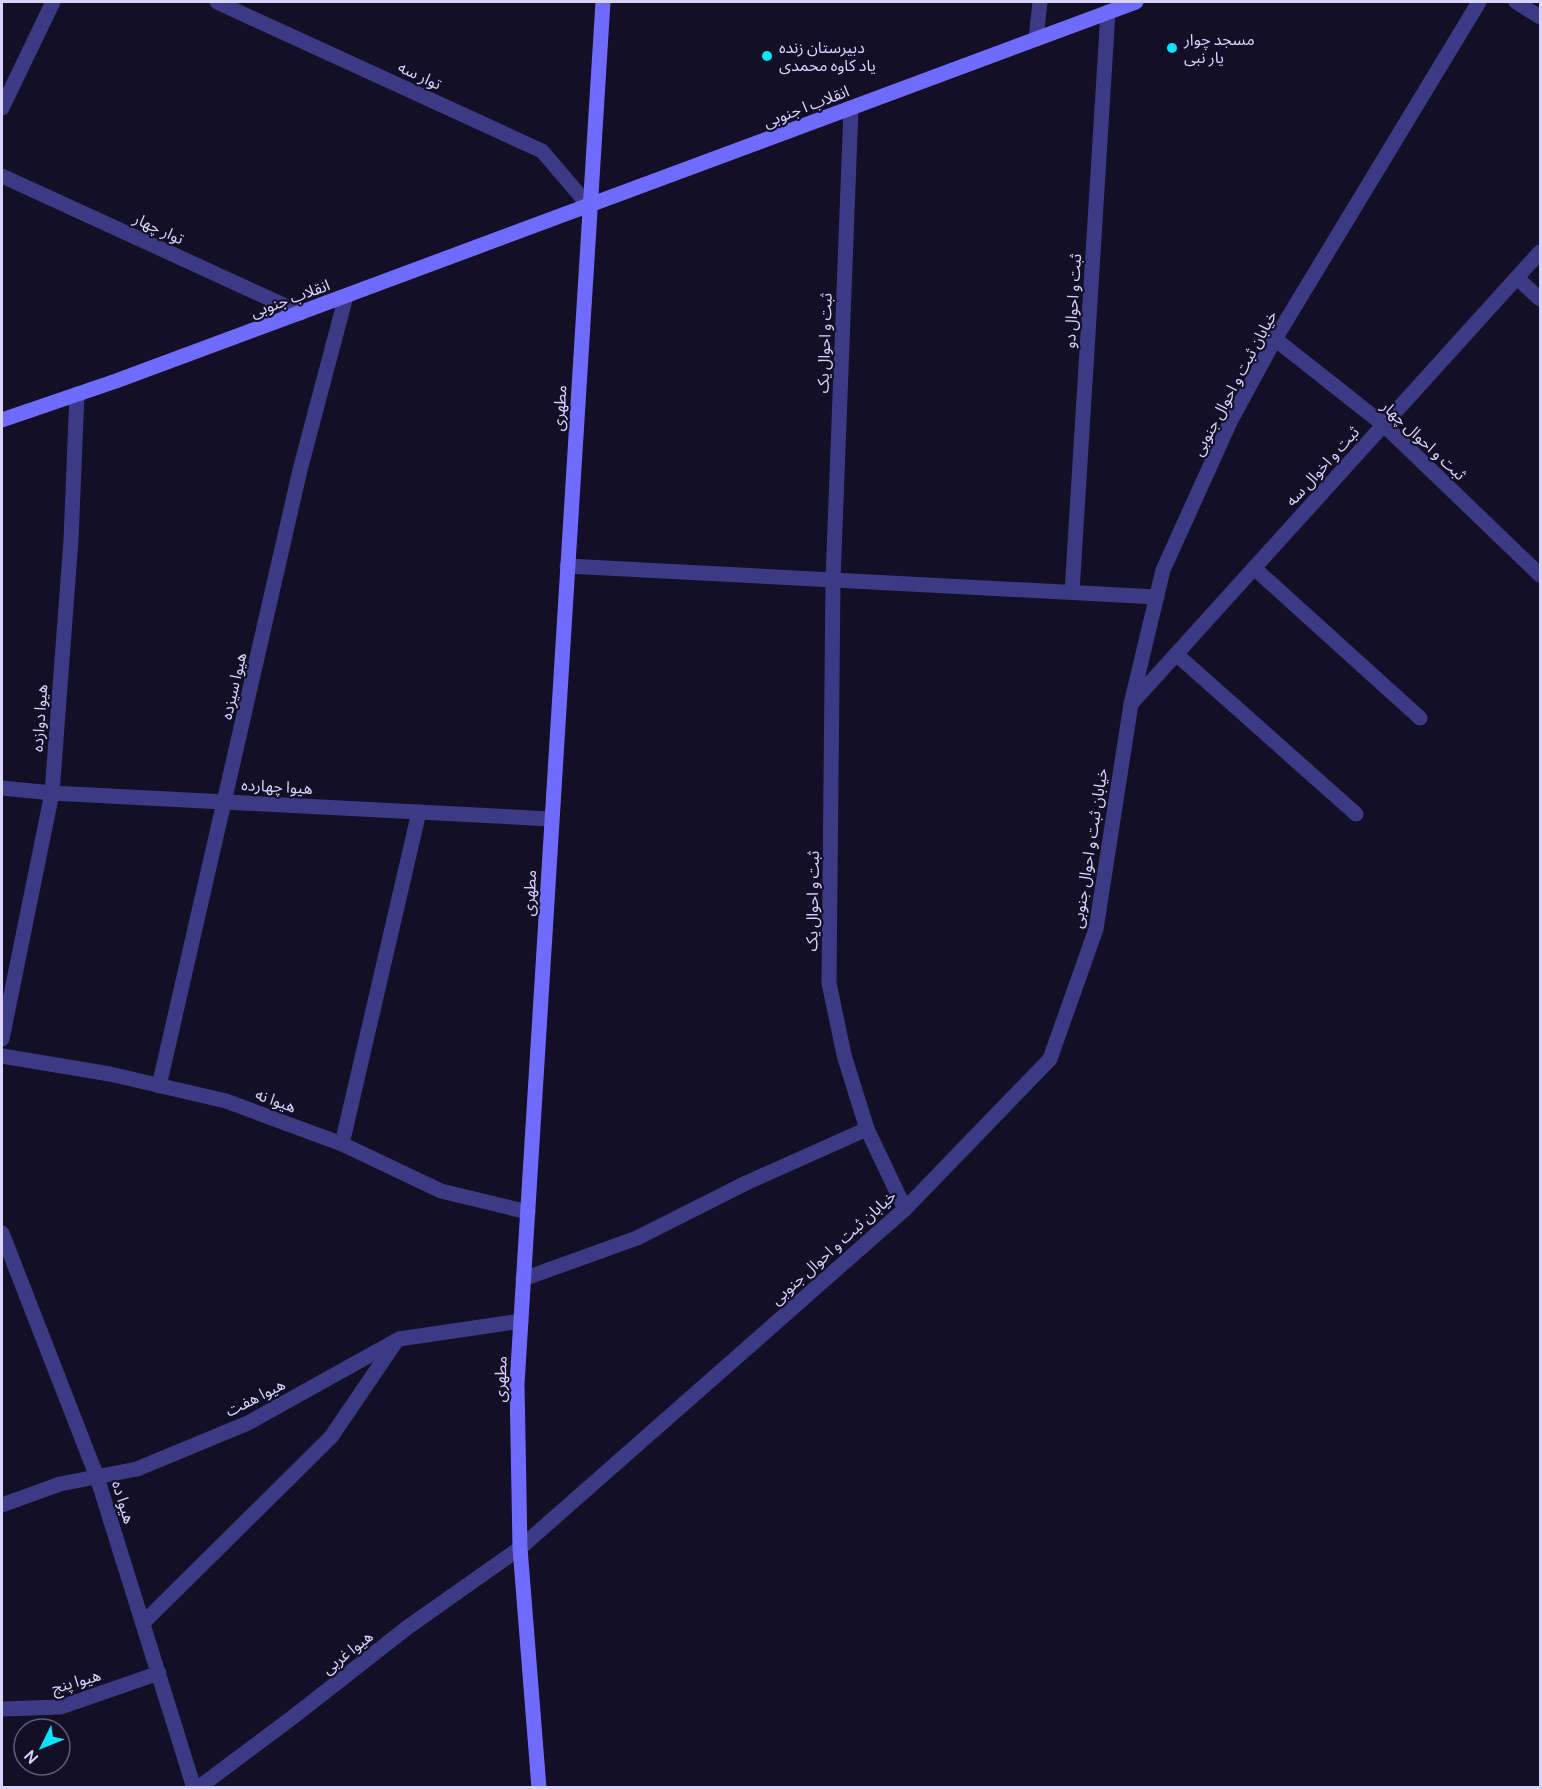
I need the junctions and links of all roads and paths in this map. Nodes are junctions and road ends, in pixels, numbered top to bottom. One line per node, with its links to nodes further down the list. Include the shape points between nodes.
1 (53, 2): 11 (street)
2 (217, 2): 14 (street, توار سه, via 542,151)
3 (603, 2): 14 (main road, مطهری)
4 (1040, 2): 10 (street)
5 (1136, 2): 8 (main road, انقلاب ا جنوبی)
6 (1479, 2): 20 (street, خیابان ثبت و احوال جنوبی)
7 (1516, 2): 9 (street)
8 (1108, 12): 10 (main road, انقلاب ا جنوبی); 28 (street, ثبت و احوال دو)
9 (1540, 17)
10 (1036, 39): 12 (main road, انقلاب ا جنوبی)
11 (2, 108)
12 (851, 108): 14 (main road, انقلاب ا جنوبی); 27 (street, ثبت و احوال یک)
13 (2, 176): 19 (street, توار چهار)
14 (589, 206): 17 (main road, انقلاب جنوبی); 24 (main road, مطهری)
15 (1540, 252): 16 (street, ثبت و اخوال سه)
16 (1517, 278): 18 (street); 23 (street, ثبت و اخوال سه)
17 (346, 296): 19 (main road, انقلاب جنوبی); 35 (street, هیوا سیزده, via 300,470)
18 (1540, 299)
19 (301, 313): 21 (main road, انقلاب جنوبی)
20 (1275, 339): 23 (street, ثبت و احوال چهار); 29 (street, خیابان ثبت و احوال جنوبی, via 1231,420 1163,570)
21 (77, 394): 22 (main road, انقلاب جنوبی); 34 (street, هیوا دوازده, via 71,540)
22 (2, 420)
23 (1384, 425): 25 (street, ثبت و اخوال سه); 26 (street, ثبت و احوال چهار)
24 (567, 566): 27 (street); 38 (main road, مطهری)
25 (1254, 568): 30 (street, ثبت و اخوال سه); 32 (street)
26 (1540, 575)
27 (833, 580): 28 (street); 42 (street, ثبت و احوال یک, via 829,983 844,1055)
28 (1072, 592): 29 (street)
29 (1157, 597): 31 (street, خیابان ثبت و احوال جنوبی)
30 (1176, 654): 31 (street, ثبت و اخوال سه); 37 (street)
31 (1131, 704): 44 (street, خیابان ثبت و احوال جنوبی, via 1096,929 1050,1059)
32 (1420, 718)
33 (2, 788): 34 (street, هیوا چهارده)
34 (52, 793): 35 (street, هیوا چهارده); 39 (street, هیوا دوازده)
35 (225, 802): 36 (street, هیوا چهارده); 41 (street, هیوا سیزده)
36 (418, 812): 38 (street, هیوا چهارده); 43 (street)
37 (1356, 814)
38 (551, 819): 45 (main road, مطهری)
39 (2, 1040)
40 (2, 1056): 41 (street, هیوا نه)
41 (159, 1086): 43 (street, هیوا نه, via 226,1101)
42 (867, 1128): 44 (street, ثبت و احوال یک); 47 (street, via 637,1238)
43 (342, 1144): 45 (street, هیوا نه, via 441,1191)
44 (905, 1209): 52 (street, خیابان ثبت و احوال جنوبی)
45 (528, 1212): 47 (main road, مطهری)
46 (2, 1233): 50 (street, هیوا ده)
47 (523, 1279): 48 (main road, مطهری)
48 (521, 1321): 49 (street, هیوا هفت); 52 (main road, مطهری, via 517,1384)
49 (399, 1339): 50 (street, هیوا هفت, via 248,1423 137,1469); 53 (street, via 331,1437)
50 (98, 1477): 51 (street, هیوا هفت, via 60,1484); 53 (street, هیوا ده)
51 (2, 1505)
52 (520, 1548): 56 (street, هیوا غربی, via 408,1627); 57 (main road, مطهری)
53 (143, 1623): 54 (street, هیوا ده)
54 (159, 1673): 55 (street, هیوا پنج, via 61,1707); 56 (street, هیوا ده)
55 (2, 1709)
56 (196, 1788)
57 (540, 1788)

